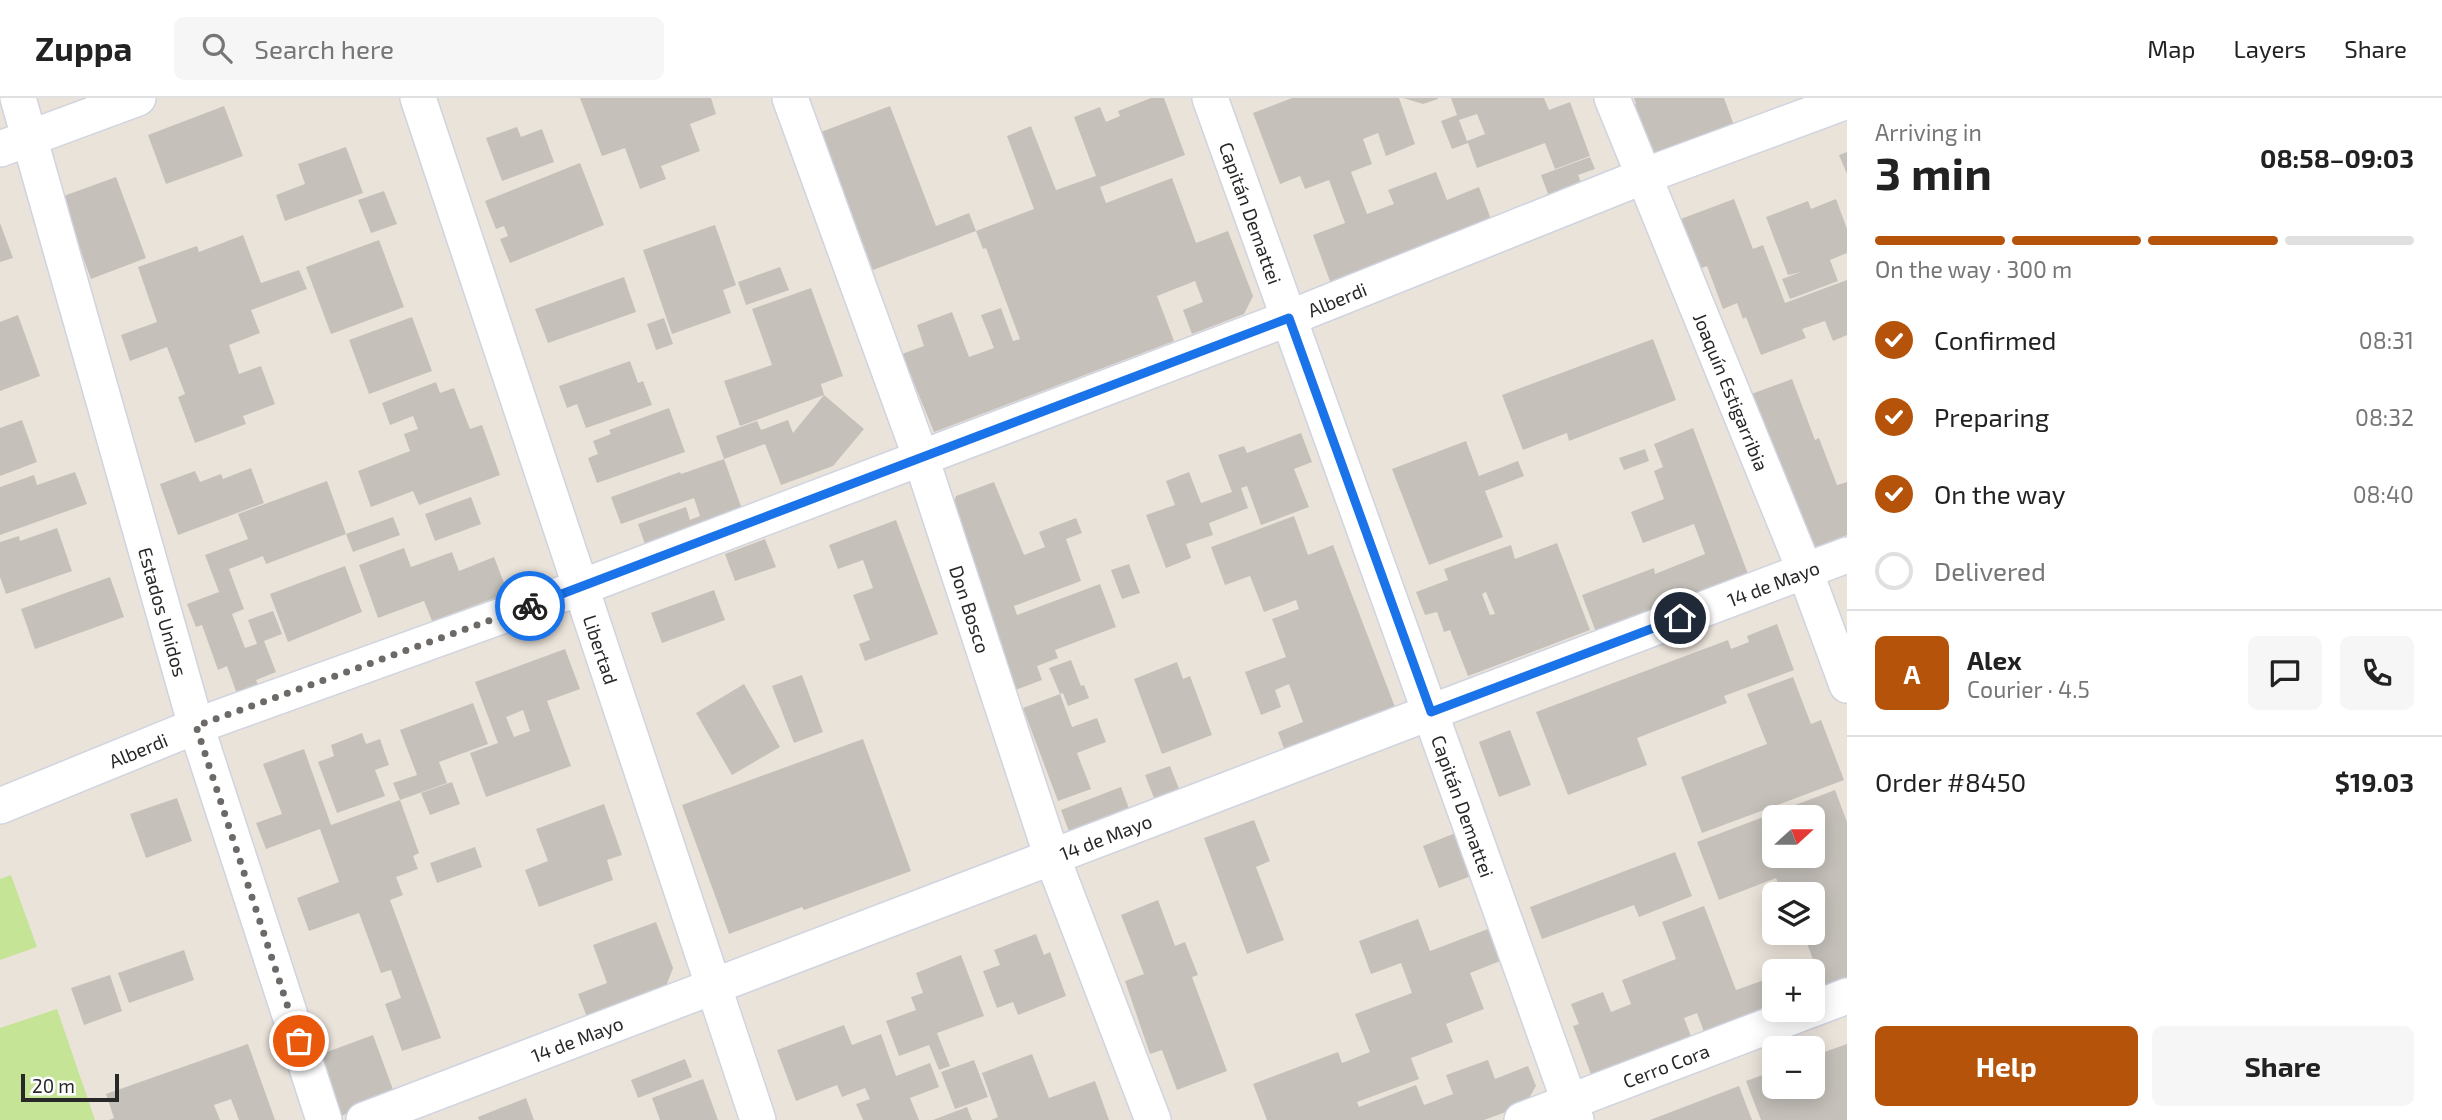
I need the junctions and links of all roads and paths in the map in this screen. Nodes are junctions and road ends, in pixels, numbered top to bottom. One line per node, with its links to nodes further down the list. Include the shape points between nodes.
1 (19, 98): 8 (street, Estados Unidos)
2 (138, 98): 8 (street)
3 (418, 98): 14 (street, Libertad)
4 (790, 98): 11 (street, Don Bosco)
5 (1210, 98): 10 (street, Capitán Demattei)
6 (1612, 98): 9 (street, Joaquín Estigarribia)
7 (1847, 101): 9 (street, Alberdi)
8 (16, 143): 17 (street, Estados Unidos)
9 (1644, 176): 10 (street, Alberdi); 13 (street, Joaquín Estigarribia)
10 (1289, 318): 11 (street, Alberdi); 16 (street, Capitán Demattei)
11 (921, 458): 14 (street, Alberdi); 19 (street, Don Bosco)
12 (1847, 555): 13 (street, 14 de Mayo)
13 (1805, 571): 15 (street, Joaquín Estigarribia); 16 (street, 14 de Mayo)
14 (582, 587): 17 (street, Alberdi); 20 (street, Libertad)
15 (1847, 684)
16 (1431, 712): 19 (street, 14 de Mayo); 24 (street, Capitán Demattei)
17 (196, 726): 18 (street, Alberdi); 25 (street, Estados Unidos)
18 (0, 806)
19 (1052, 857): 20 (street, 14 de Mayo); 28 (street, Don Bosco)
20 (712, 987): 26 (street, 14 de Mayo); 27 (street, Libertad)
21 (1847, 996): 22 (street, Cerro Cora)
22 (1825, 1004)
23 (1781, 1022): 24 (street, Cerro Cora)
24 (1573, 1110): 29 (street, Cerro Cora)
25 (324, 1120)
26 (364, 1120)
27 (758, 1120)
28 (1153, 1120)
29 (1521, 1120)

